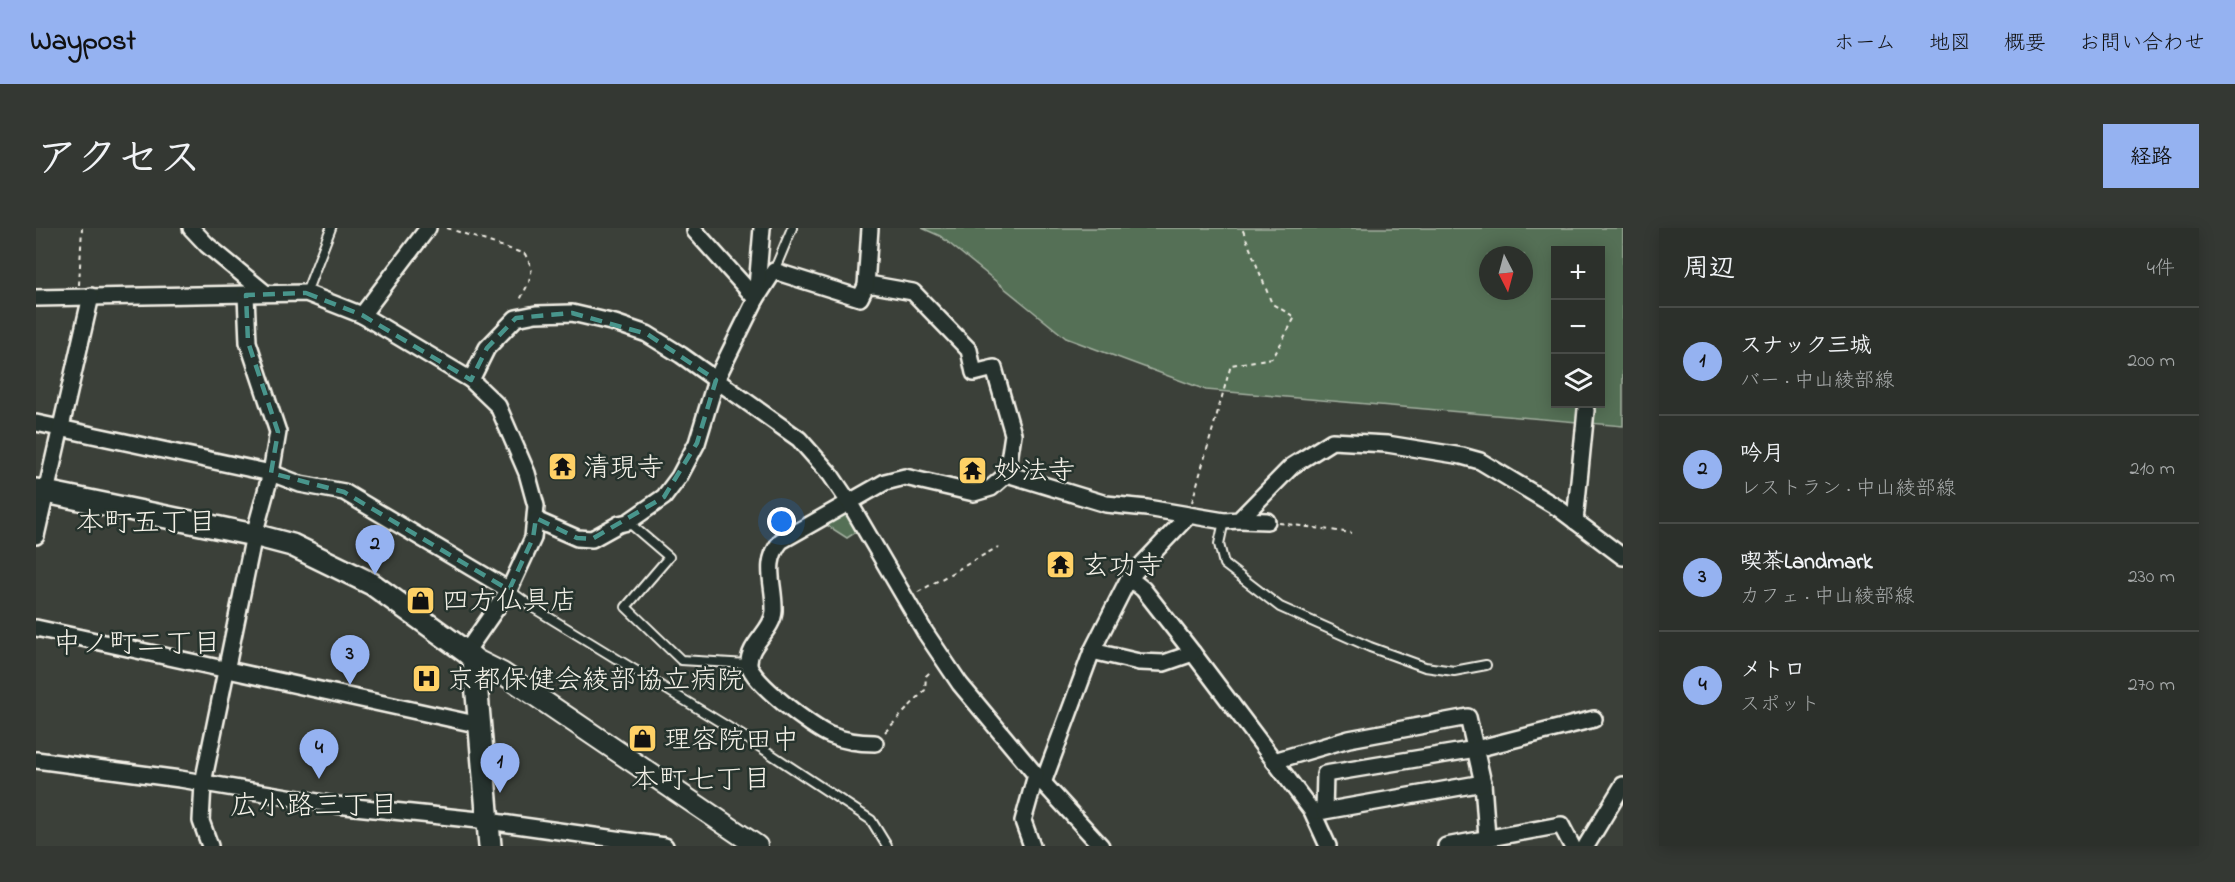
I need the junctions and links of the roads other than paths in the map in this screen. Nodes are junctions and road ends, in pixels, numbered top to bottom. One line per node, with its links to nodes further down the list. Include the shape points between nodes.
1 (191, 228): 10 (street)
2 (332, 228): 11 (lane)
3 (428, 228): 16 (street)
4 (762, 228): 15 (street)
5 (792, 228): 8 (lane)
6 (870, 228): 9 (street)
7 (695, 231): 15 (street)
8 (774, 271): 9 (street, via 860,298); 15 (street)
9 (866, 286): 23 (street, via 913,292 969,350 974,373 994,368 1013,434)
10 (264, 292): 11 (street); 12 (street)
11 (306, 292): 16 (street)
12 (246, 295): 13 (street); 22 (street, via 248,342 278,432)
13 (85, 296): 14 (street); 21 (street)
14 (36, 298)
15 (756, 299): 18 (street)
16 (362, 315): 17 (street)
17 (471, 380): 18 (street, via 487,348 516,318 572,313 646,334); 27 (street, via 498,406 527,473 537,506)
18 (716, 380): 25 (street, via 800,439); 30 (street, via 697,443 679,477 664,497)
19 (1586, 410): 29 (street)
20 (36, 423): 21 (street)
21 (61, 428): 22 (street); 24 (street)
22 (271, 473): 32 (street); 36 (street, via 300,484 344,492)
23 (1007, 474): 25 (street, via 991,488 974,493 905,477 885,482); 26 (street, via 1106,504)
24 (40, 491): 32 (main road); 33 (street)
25 (849, 502): 41 (street, via 781,541 773,551 772,623); 50 (street, via 960,684)
26 (1188, 516): 28 (street); 35 (street)
27 (536, 520): 30 (street, via 577,538 592,539); 36 (street, via 534,538)
28 (1232, 520): 29 (street, via 1292,466 1332,441 1387,444 1480,461); 31 (street); 42 (lane, via 1219,544 1224,564 1281,607 1425,667 1454,671)
29 (1575, 521): 34 (street)
30 (628, 522): 41 (lane, via 669,557 626,607 681,660)
31 (1267, 522)
32 (254, 535): 40 (main road, via 292,545 372,584); 43 (street)
33 (36, 536)
34 (1623, 557)
35 (1129, 578): 38 (street); 39 (street, via 1143,589)
36 (509, 590): 40 (street); 61 (lane, via 871,820)
37 (36, 628): 43 (street)
38 (1092, 651): 39 (street, via 1139,662 1164,663); 50 (street)
39 (1193, 653): 49 (street)
40 (470, 656): 45 (main road); 60 (street)
41 (748, 664): 46 (street, via 753,675 803,721 829,735)
42 (1486, 665)
43 (227, 669): 45 (street); 51 (street)
44 (1594, 719): 47 (street)
45 (480, 725): 55 (main road)
46 (875, 743)
47 (1476, 749): 49 (street, via 1468,717 1349,739); 52 (street); 54 (street, via 1325,774)
48 (36, 760): 51 (street)
49 (1274, 760): 54 (street)
50 (1040, 779): 62 (street, via 1023,821); 63 (street)
51 (203, 783): 55 (street, via 336,805); 57 (street, via 201,821)
52 (1483, 783): 54 (street); 56 (street)
53 (1623, 785): 67 (street)
54 (1318, 811): 64 (street)
55 (488, 821): 58 (main road); 59 (street)
56 (1487, 837): 65 (street); 66 (street, via 1561,825)
57 (209, 845)
58 (490, 846)
59 (665, 846)
60 (757, 846)
61 (887, 846)
62 (1032, 846)
63 (1101, 846)
64 (1328, 846)
65 (1446, 846)
66 (1572, 846)
67 (1586, 846)

